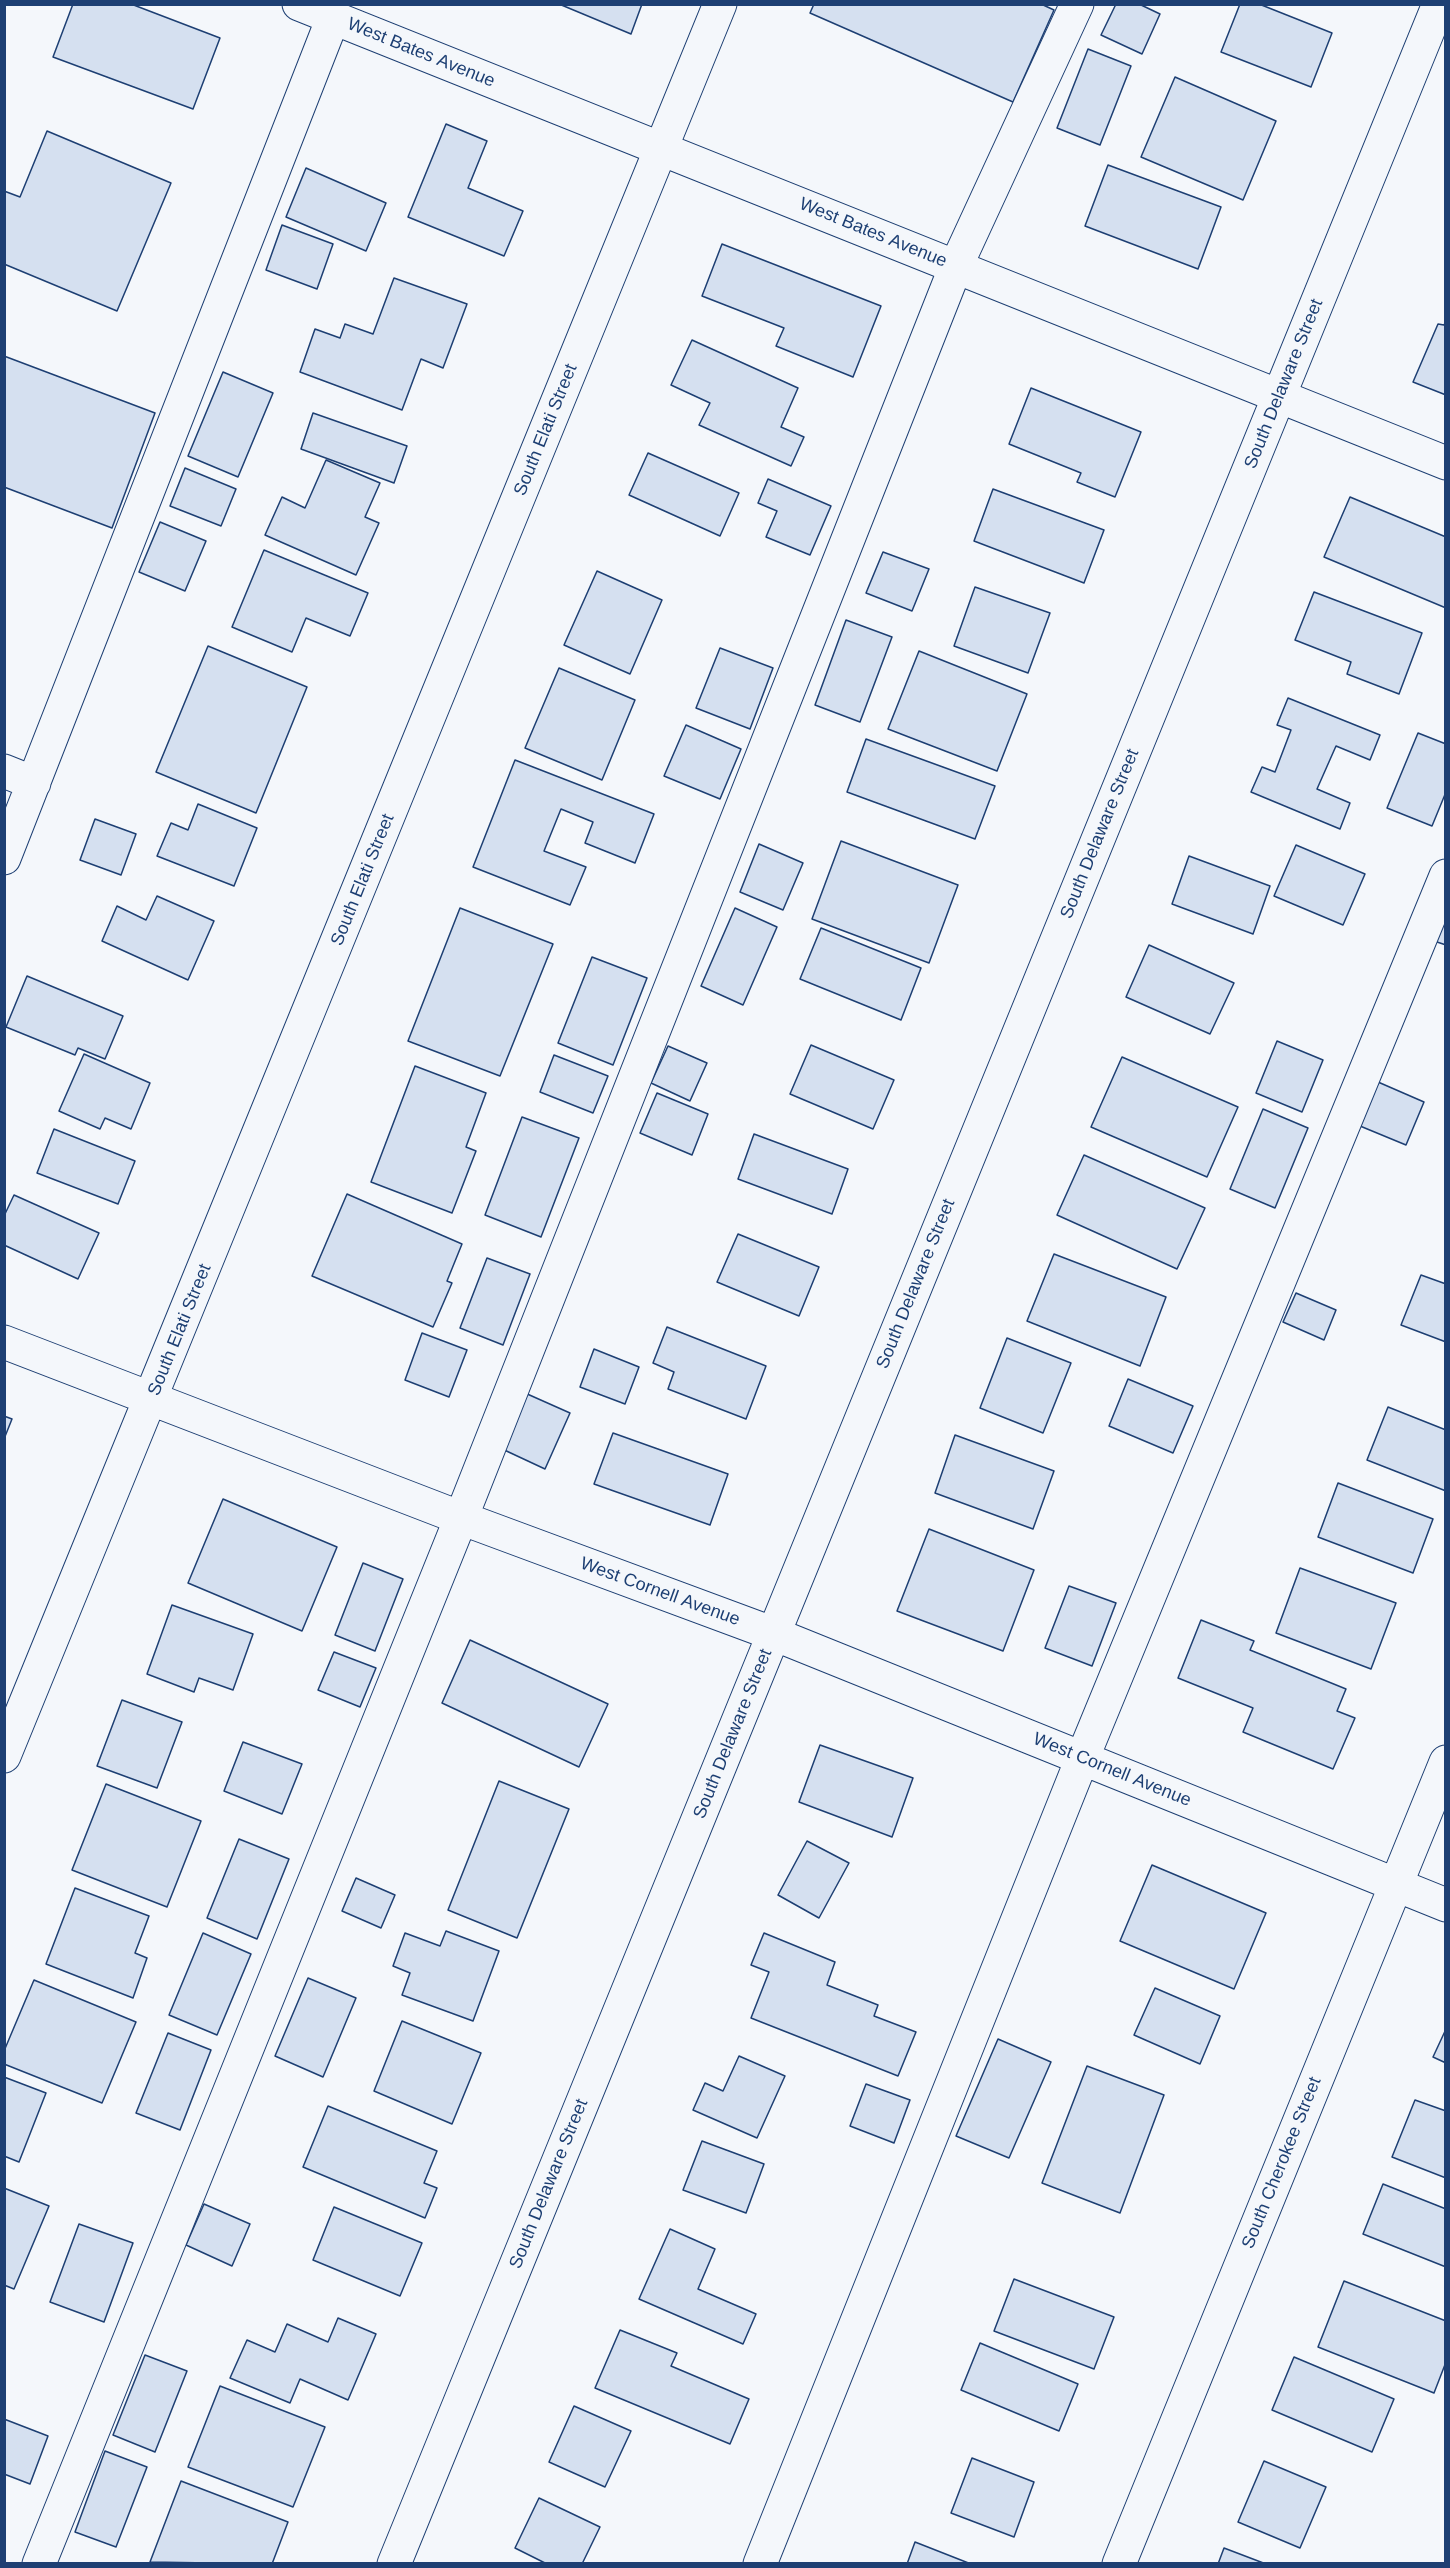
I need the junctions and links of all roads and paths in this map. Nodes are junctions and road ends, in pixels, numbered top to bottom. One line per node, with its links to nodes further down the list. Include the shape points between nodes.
1 (299, 4): 5 (street, West Bates Avenue)
2 (720, 4): 6 (street, South Elati Street)
3 (1077, 4): 7 (street)
4 (1439, 4): 8 (street, South Delaware Street)
5 (333, 18): 6 (street, West Bates Avenue); 10 (street)
6 (660, 148): 7 (street, West Bates Avenue); 14 (street, South Elati Street)
7 (956, 266): 8 (street, West Bates Avenue); 15 (street)
8 (1279, 396): 9 (street, West Bates Avenue); 16 (street, South Delaware Street)
9 (1446, 463)
10 (19, 777): 11 (street)
11 (4, 858)
12 (1446, 876): 18 (street)
13 (4, 1342): 14 (street, West Cornell Avenue)
14 (151, 1400): 15 (street, West Cornell Avenue); 17 (street, South Elati Street)
15 (461, 1518): 16 (street, West Cornell Avenue); 22 (street)
16 (774, 1634): 18 (street, West Cornell Avenue); 23 (street, South Delaware Street)
17 (4, 1756)
18 (1082, 1759): 20 (street, West Cornell Avenue); 24 (street)
19 (1446, 1762): 20 (street, South Cherokee Street)
20 (1396, 1884): 21 (street, West Cornell Avenue); 25 (street, South Cherokee Street)
21 (1446, 1905)
22 (39, 2564)
23 (394, 2564)
24 (759, 2564)
25 (1119, 2564)

